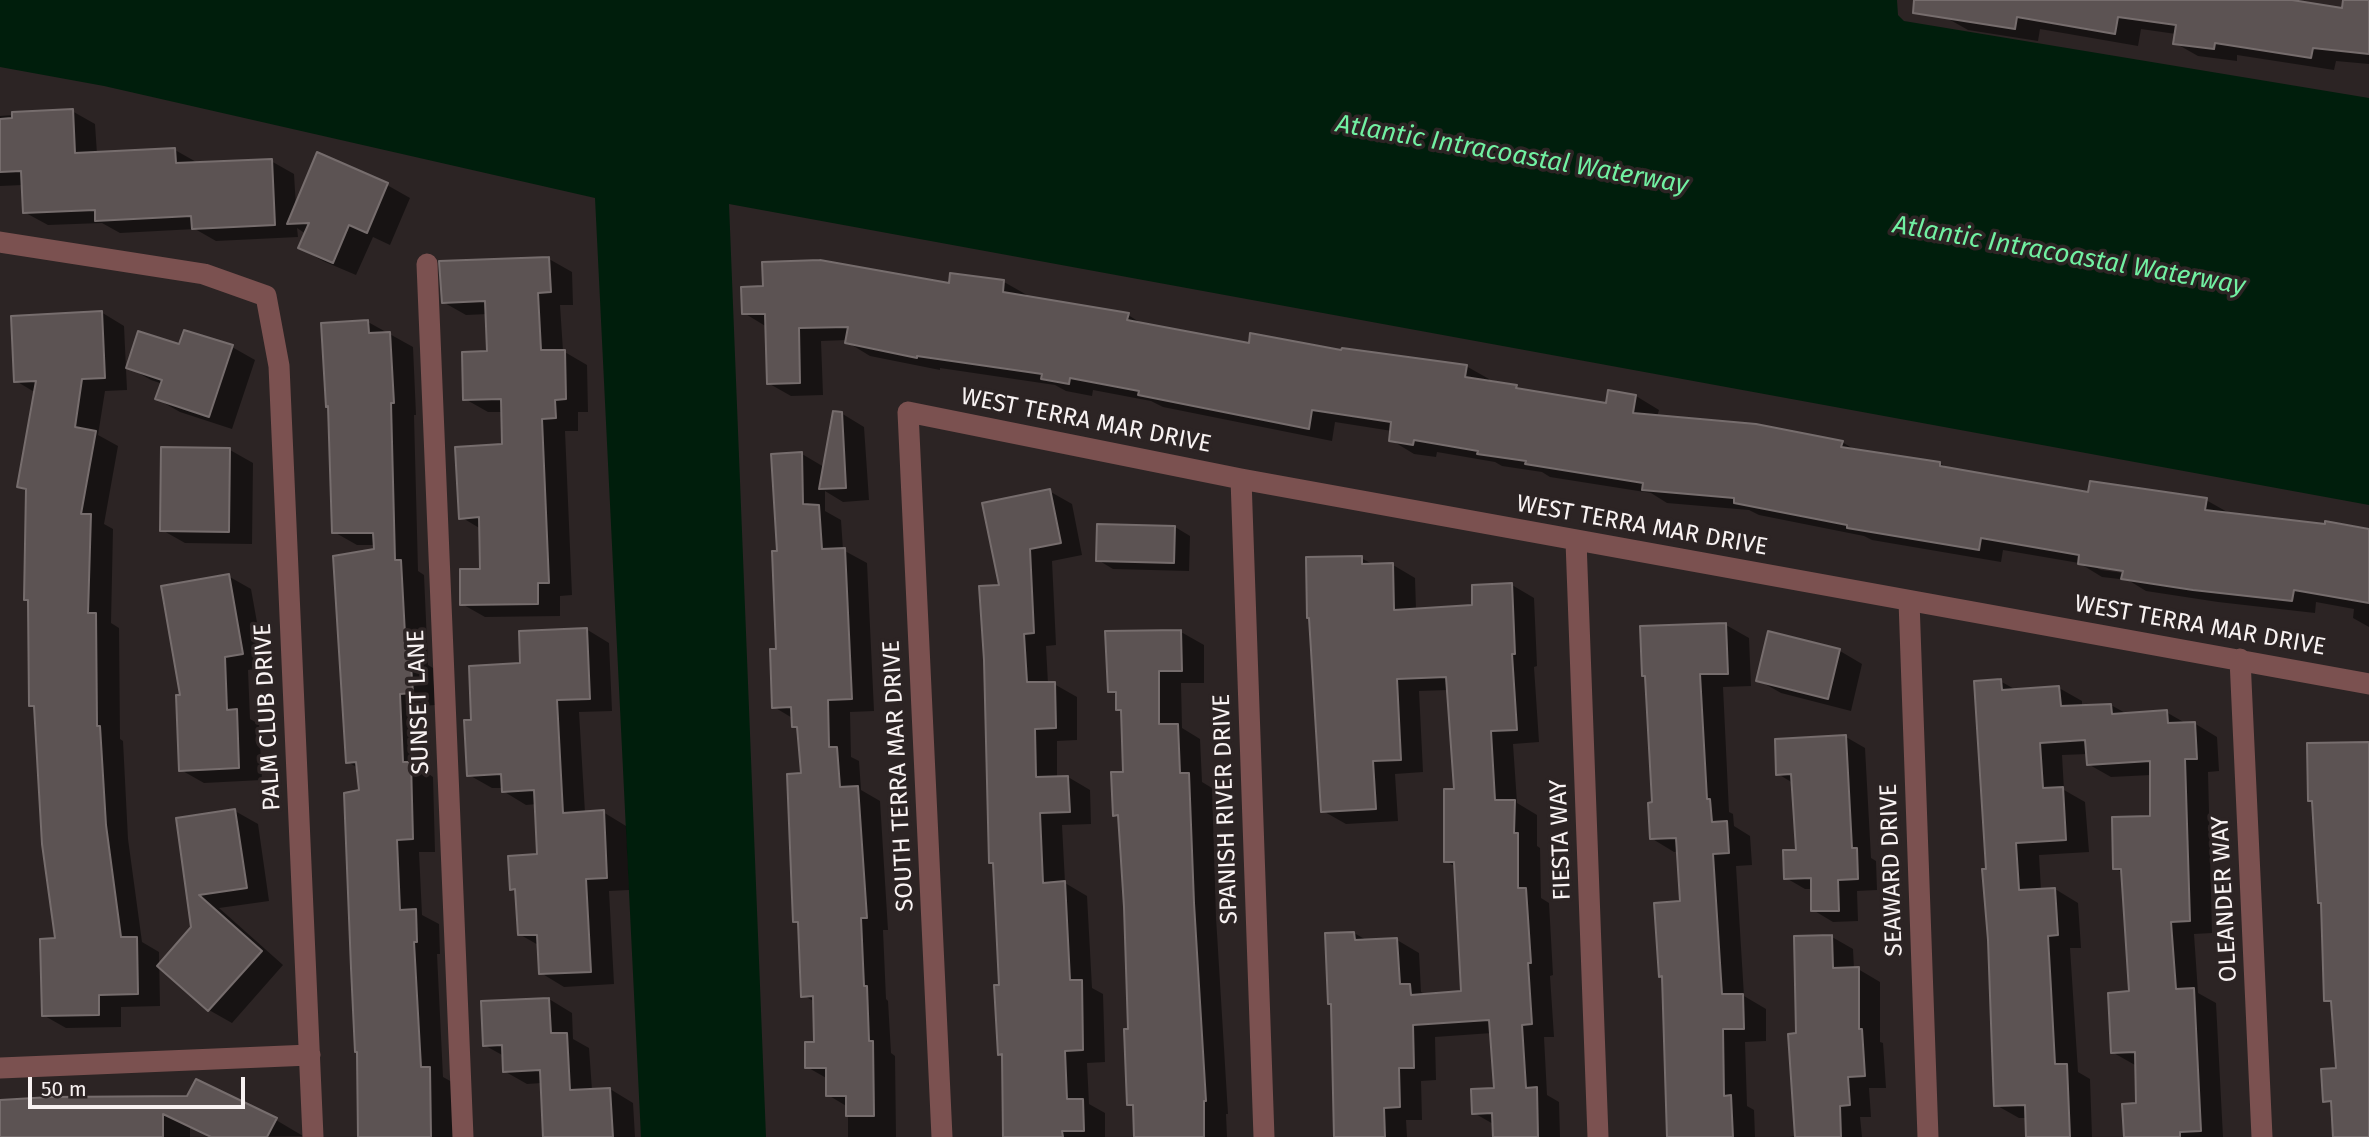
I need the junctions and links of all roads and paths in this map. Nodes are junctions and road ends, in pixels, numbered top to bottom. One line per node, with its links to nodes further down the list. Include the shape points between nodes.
1 (0, 242): 9 (street, PALM CLUB DRIVE, via 204,274 266,296 279,366)
2 (427, 264): 12 (street, SUNSET LANE)
3 (908, 412): 4 (street, WEST TERRA MAR DRIVE); 13 (street, SOUTH TERRA MAR DRIVE)
4 (1241, 480): 5 (street, WEST TERRA MAR DRIVE); 14 (street, SPANISH RIVER DRIVE)
5 (1576, 541): 6 (street, WEST TERRA MAR DRIVE); 15 (street, FIESTA WAY)
6 (1909, 601): 7 (street, WEST TERRA MAR DRIVE); 16 (street, SEAWARD DRIVE)
7 (2241, 659): 8 (street, WEST TERRA MAR DRIVE); 17 (street, OLEANDER WAY)
8 (2369, 684)
9 (310, 1055): 10 (street); 11 (street, PALM CLUB DRIVE)
10 (0, 1068)
11 (313, 1137)
12 (463, 1137)
13 (942, 1137)
14 (1264, 1137)
15 (1598, 1137)
16 (1928, 1137)
17 (2262, 1137)

